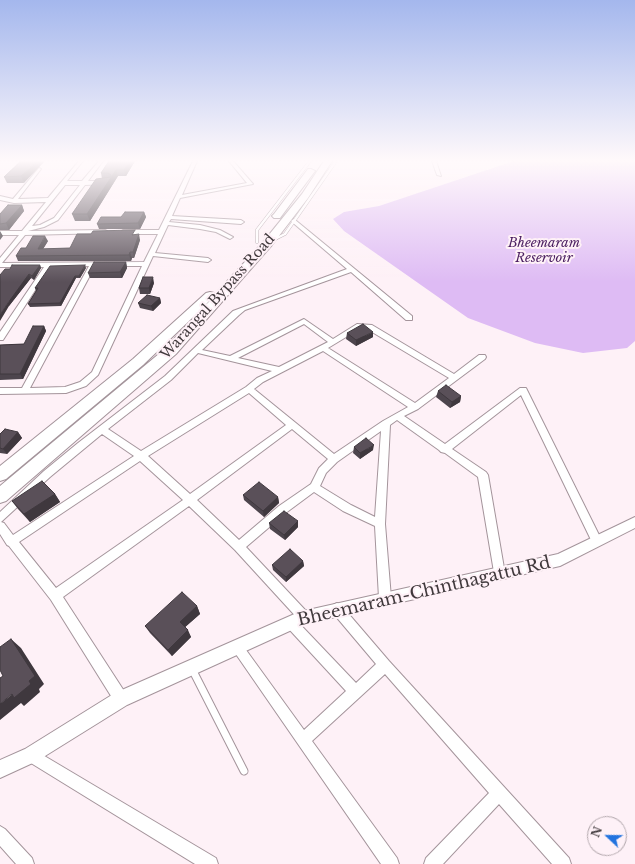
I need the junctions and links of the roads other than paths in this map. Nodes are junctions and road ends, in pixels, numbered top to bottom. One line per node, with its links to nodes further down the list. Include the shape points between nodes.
1 (48, 201): 13 (street)
2 (69, 201): 8 (street)
3 (175, 201): 10 (street)
4 (279, 201): 17 (lane, via 257,230)
5 (291, 201): 17 (highway, Warangal Bypass Road)
6 (300, 201): 17 (highway, Warangal Bypass Road)
7 (308, 201): 11 (lane)
8 (56, 218): 9 (street); 13 (street)
9 (67, 218)
10 (167, 220): 12 (street); 14 (street); 16 (street, via 218,231)
11 (294, 221): 17 (lane, via 285,234); 25 (street)
12 (241, 222)
13 (25, 231): 14 (street); 15 (street); 20 (street)
14 (161, 232): 18 (street)
15 (0, 233)
16 (230, 237)
17 (263, 242): 46 (highway, Warangal Bypass Road, via 188,317 138,362); 48 (highway, Warangal Bypass Road, via 221,297 171,351)
18 (150, 254): 19 (street); 22 (street)
19 (208, 260)
20 (0, 262)
21 (93, 264): 22 (street); 24 (street); 37 (street)
22 (146, 264): 37 (street, via 95,373 83,384 66,390)
23 (0, 265): 24 (street)
24 (48, 265): 27 (street)
25 (351, 270): 26 (street); 30 (street, via 243,309)
26 (409, 318)
27 (0, 338)
28 (333, 342): 29 (street); 32 (street, via 304,321); 34 (street, via 360,326 365,326)
29 (323, 348): 33 (street); 38 (street)
30 (198, 351): 32 (street); 42 (street, via 168,378)
31 (482, 357): 34 (street)
32 (230, 358): 33 (street)
33 (279, 370): 35 (street)
34 (454, 377): 38 (street)
35 (249, 389): 41 (street); 44 (street)
36 (0, 391): 37 (street)
37 (24, 391)
38 (415, 407): 39 (street)
39 (397, 416): 40 (street); 43 (street)
40 (386, 423): 45 (street); 52 (street)
41 (292, 424): 45 (street); 49 (street)
42 (101, 429): 44 (street); 50 (street)
43 (444, 450): 54 (street, via 523,390); 57 (street, via 483,475)
44 (141, 456): 49 (street); 55 (street)
45 (334, 459): 47 (street, via 322,471)
46 (0, 475)
47 (314, 487): 52 (street, via 347,508); 56 (street, via 283,509)
48 (0, 496)
49 (190, 500): 56 (street); 58 (street)
50 (0, 518)
51 (635, 522): 54 (street, Bheemaram-Chinthagattu Rd)
52 (380, 524): 59 (street)
53 (0, 526): 55 (street)
54 (597, 541): 57 (street, Bheemaram-Chinthagattu Rd, via 560,560)
55 (11, 542): 58 (street)
56 (239, 547): 61 (street)
57 (499, 574): 59 (street, Bheemaram-Chinthagattu Rd)
58 (55, 596): 66 (street)
59 (385, 598): 60 (street, Bheemaram-Chinthagattu Rd)
60 (337, 609): 61 (street, Bheemaram-Chinthagattu Rd); 63 (street)
61 (297, 620): 62 (street, Bheemaram-Chinthagattu Rd); 65 (street)
62 (237, 647): 64 (street, Bheemaram-Chinthagattu Rd); 67 (street)
63 (384, 666): 65 (street); 71 (street)
64 (191, 668): 66 (street, Bheemaram-Chinthagattu Rd); 70 (lane)
65 (355, 692): 67 (street)
66 (121, 699): 68 (street, Bheemaram-Chinthagattu Rd)
67 (303, 740): 75 (street)
68 (31, 755): 69 (street, Bheemaram-Chinthagattu Rd); 74 (street)
69 (0, 769)
70 (244, 771)
71 (499, 793): 76 (street); 77 (street)
72 (0, 834): 73 (street)
73 (26, 864)
74 (210, 864)
75 (391, 864)
76 (432, 864)
77 (563, 864)

